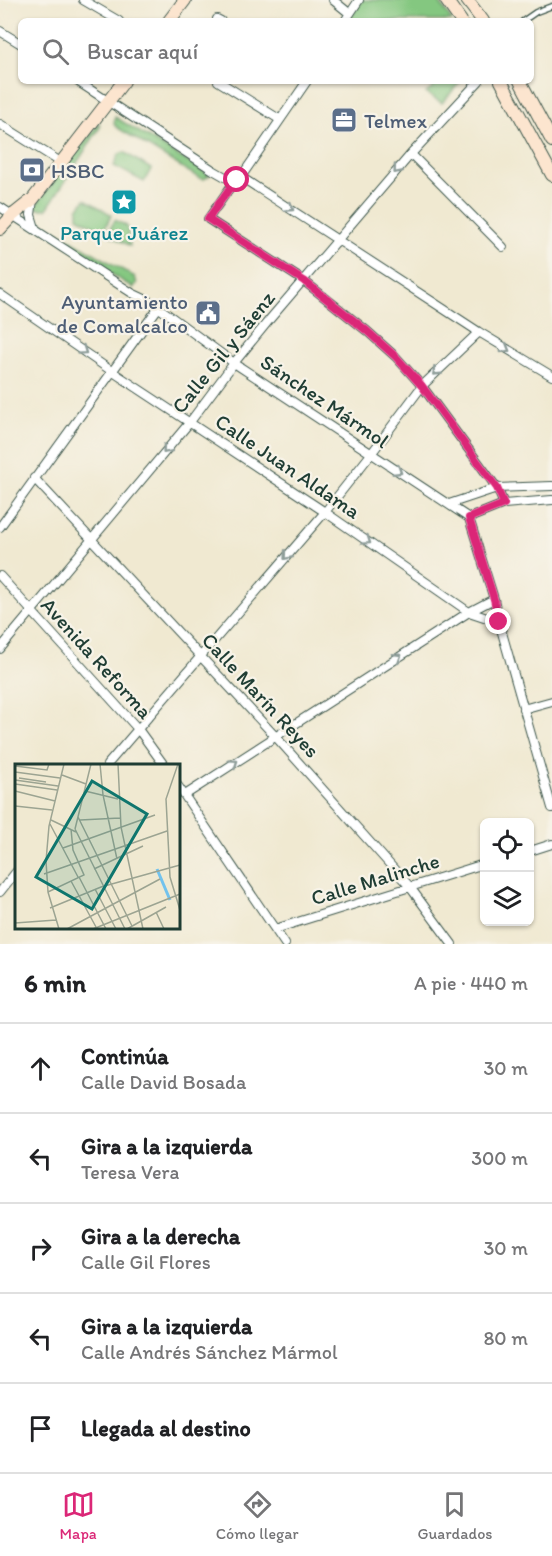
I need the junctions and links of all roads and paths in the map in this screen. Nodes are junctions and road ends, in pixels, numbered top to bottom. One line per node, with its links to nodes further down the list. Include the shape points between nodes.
1 (83, 0): 9 (street)
2 (185, 0): 10 (main road)
3 (333, 0): 8 (street)
4 (359, 0): 8 (street)
5 (446, 0): 11 (main road)
6 (467, 0): 12 (main road)
7 (550, 8): 13 (lane)
8 (347, 17)
9 (114, 18)
10 (171, 18)
11 (459, 18)
12 (481, 18)
13 (529, 18)
14 (0, 31): 15 (street)
15 (18, 43)
16 (81, 84): 23 (street)
17 (122, 84): 23 (main road)
18 (223, 84): 24 (street)
19 (305, 84): 24 (street)
20 (476, 84): 27 (street, Calle Gil y Sáenz)
21 (503, 84): 29 (main road)
22 (522, 84): 26 (main road)
23 (108, 102): 28 (main road); 30 (street, via 213,171)
24 (279, 119): 30 (street)
25 (0, 124): 28 (street)
26 (552, 141)
27 (411, 154): 36 (street, Calle Gil y Sáenz, one-way to 36); 37 (street)
28 (62, 163): 31 (main road)
29 (552, 175)
30 (237, 179): 36 (street, one-way to 36); 38 (street, via 208,220)
31 (33, 199): 33 (main road); 34 (street, via 31,215)
32 (0, 207): 33 (street, Sánchez Mármol)
33 (13, 214): 34 (street, Sánchez Mármol); 35 (main road)
34 (35, 228): 40 (street, Sánchez Mármol)
35 (0, 229)
36 (338, 240): 38 (street, Calle Gil y Sáenz); 41 (street)
37 (503, 247)
38 (304, 281): 42 (street, Calle Gil y Sáenz); 45 (street, via 367,331)
39 (0, 294): 43 (street, Calle Juan Aldama, one-way to 43)
40 (159, 309): 42 (street, Sánchez Mármol); 43 (street)
41 (479, 332): 44 (street, one-way to 44); 45 (street, one-way to 45)
42 (234, 363): 46 (street, Calle Gil y Sáenz); 47 (street, Sánchez Mármol)
43 (113, 372): 46 (street, Calle Juan Aldama); 48 (street)
44 (552, 376)
45 (422, 386): 47 (street); 50 (street)
46 (190, 422): 54 (street, Calle Juan Aldama); 57 (street, Calle Gil y Sáenz, one-way to 57)
47 (371, 454): 52 (street, Sánchez Mármol, one-way to 52); 54 (street)
48 (34, 478): 56 (street); 57 (street, Calle Marín Reyes)
49 (552, 486): 50 (street)
50 (497, 488): 52 (street); 53 (street)
51 (552, 500): 53 (street)
52 (449, 504): 55 (street, Sánchez Mármol)
53 (504, 504): 55 (street)
54 (325, 512): 61 (street, Calle Juan Aldama, one-way to 61); 64 (street, one-way to 64)
55 (469, 518): 59 (street)
56 (0, 527)
57 (92, 539): 60 (street, Calle Gil y Sáenz); 64 (street, Calle Marín Reyes)
58 (0, 576): 60 (street, Avenida Reforma)
59 (494, 599): 61 (street); 62 (street)
60 (31, 611): 63 (street, Calle Gil y Sáenz); 67 (street, Avenida Reforma)
61 (469, 612): 62 (street, Calle Juan Aldama); 68 (street, one-way to 61)
62 (499, 622): 66 (street)
63 (0, 649)
64 (200, 656): 67 (street); 68 (street, Calle Marín Reyes)
65 (552, 701): 66 (street)
66 (523, 709): 73 (street)
67 (138, 729): 69 (street); 70 (street, Avenida Reforma)
68 (275, 736): 72 (street, one-way to 68); 78 (street, Calle Marín Reyes)
69 (108, 764)
70 (163, 764)
71 (180, 789): 72 (street)
72 (185, 795): 80 (street)
73 (552, 808)
74 (552, 844): 75 (street)
75 (534, 850)
76 (480, 865): 78 (street, Calle Malinche)
77 (15, 873): 79 (street)
78 (410, 886): 80 (street, Calle Malinche); 82 (street, Calle Marín Reyes)
79 (0, 892)
80 (275, 929): 81 (street)
81 (285, 944)
82 (452, 944)

